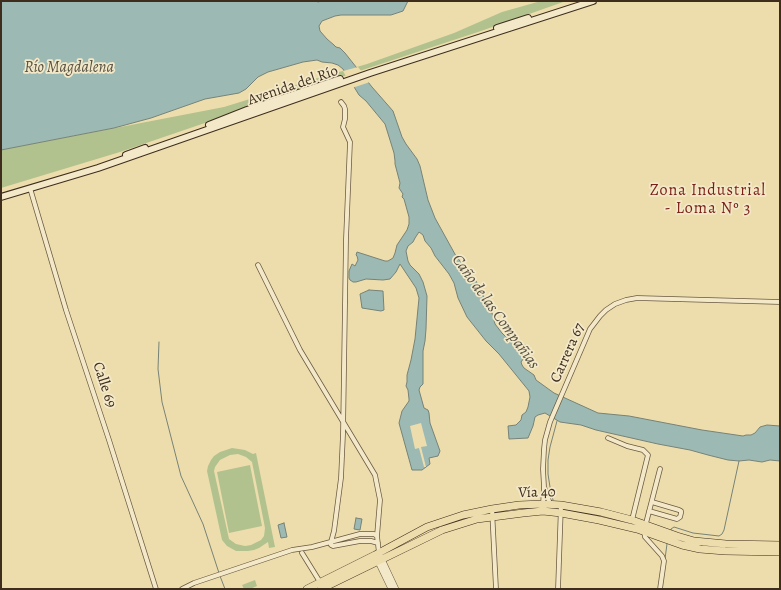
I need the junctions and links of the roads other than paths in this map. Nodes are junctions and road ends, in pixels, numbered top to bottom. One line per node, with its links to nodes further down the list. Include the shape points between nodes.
1 (581, 1): 3 (main road, Avenida del Río)
2 (593, 1): 3 (main road, Avenida del Río)
3 (369, 71): 4 (main road, Avenida del Río)
4 (345, 79): 6 (main road, Avenida del Río, via 132,157); 7 (main road, Avenida del Río, via 247,110 115,158)
5 (341, 102): 11 (street, via 345,109 343,127 350,142)
6 (30, 188): 8 (main road, Avenida del Río); 36 (street, Calle 69, via 66,310)
7 (1, 193)
8 (1, 197)
9 (258, 265): 11 (street, via 300,350)
10 (780, 302): 14 (street, Carrera 67, via 637,298 626,300 606,310 587,336 550,422 544,449)
11 (343, 421): 26 (street, via 375,475 380,500); 27 (street, via 341,478)
12 (608, 438): 23 (street, via 643,450 648,455)
13 (660, 469): 15 (street)
14 (544, 487): 16 (street, Carrera 67); 16 (street, Carrera 67)
15 (652, 502): 20 (street); 20 (street, via 681,511 680,517 677,519)
16 (547, 504): 17 (highway, Vía 40); 18 (highway, Vía 40); 19 (street, Carrera 67)
17 (561, 505): 21 (street); 23 (highway, Vía 40)
18 (492, 509): 22 (street); 34 (highway, Vía 40, via 427,527)
19 (543, 511): 21 (highway, Vía 40); 22 (highway, Vía 40)
20 (649, 511): 24 (street)
21 (561, 513): 24 (highway, Vía 40); 42 (street)
22 (492, 517): 34 (highway, Vía 40, via 442,530); 41 (street)
23 (632, 520): 24 (highway, Vía 40)
24 (645, 528): 25 (highway, Vía 40); 30 (street, via 645,537)
25 (659, 535): 30 (street); 31 (highway, Vía 40)
26 (377, 536): 27 (street, via 360,534); 28 (street)
27 (331, 542): 28 (street, via 333,546 360,541); 37 (street, via 292,550)
28 (378, 543): 34 (street)
29 (780, 545): 31 (highway, Vía 40)
30 (654, 546): 43 (street, via 664,561)
31 (725, 547): 32 (highway, Vía 40)
32 (779, 552)
33 (302, 553): 35 (street)
34 (379, 557): 35 (highway, Vía 40); 39 (street); 40 (street)
35 (321, 586): 38 (highway, Vía 40)
36 (156, 589)
37 (182, 589)
38 (307, 589)
39 (391, 589)
40 (396, 589)
41 (496, 589)
42 (558, 589)
43 (660, 589)

